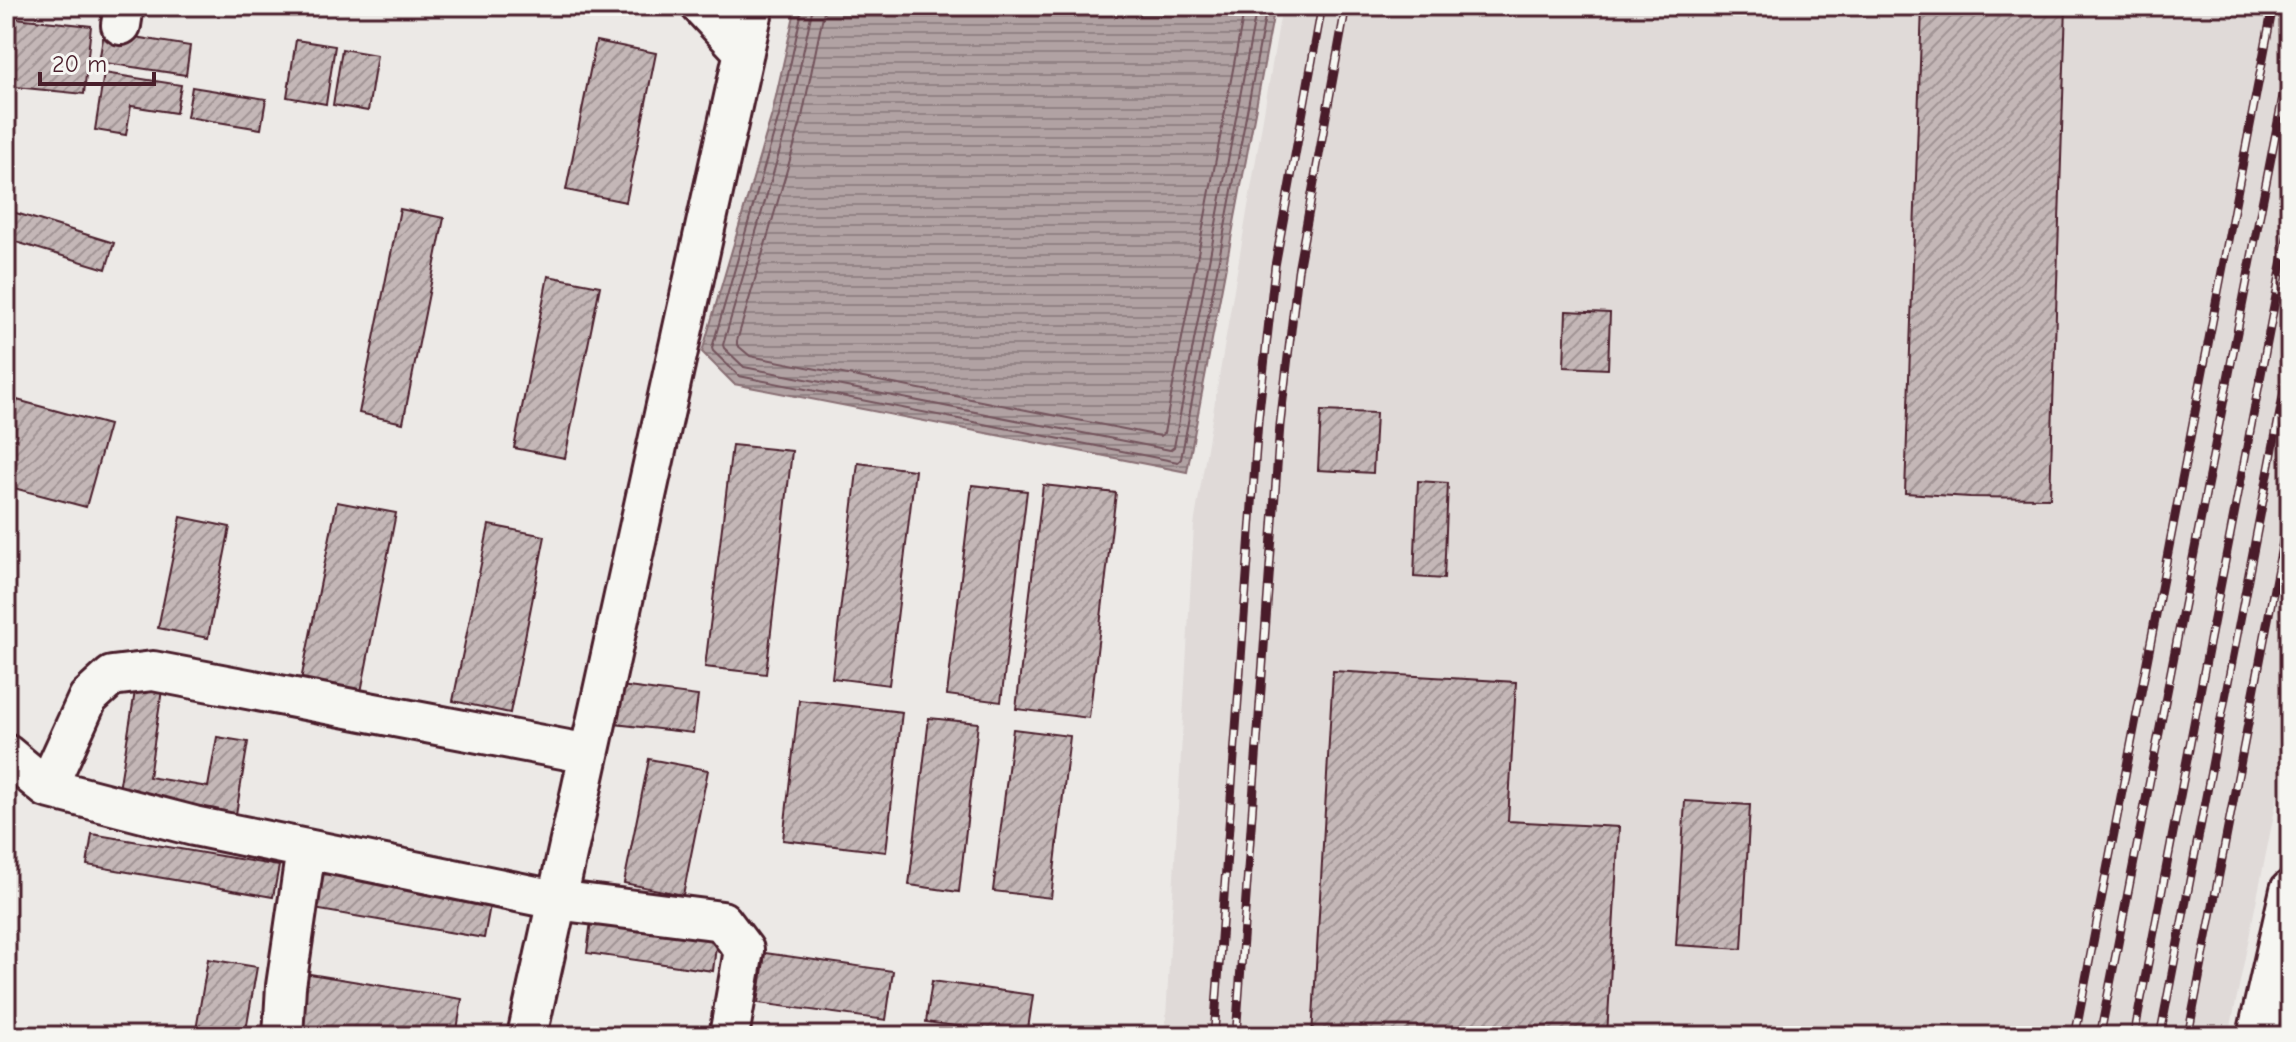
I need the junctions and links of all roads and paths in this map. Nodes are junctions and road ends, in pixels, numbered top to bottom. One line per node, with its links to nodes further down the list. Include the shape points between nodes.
1 (701, 6): 3 (street)
2 (754, 6): 3 (street)
3 (744, 52): 5 (street)
4 (6, 754): 6 (street)
5 (589, 754): 6 (street, via 153,671 112,676 88,698); 9 (street)
6 (47, 788): 7 (street)
7 (306, 849): 9 (street); 10 (street)
8 (2290, 890): 13 (street)
9 (556, 900): 11 (street); 12 (street, via 722,921 744,950)
10 (283, 1036)
11 (527, 1036)
12 (729, 1036)
13 (2257, 1036)

